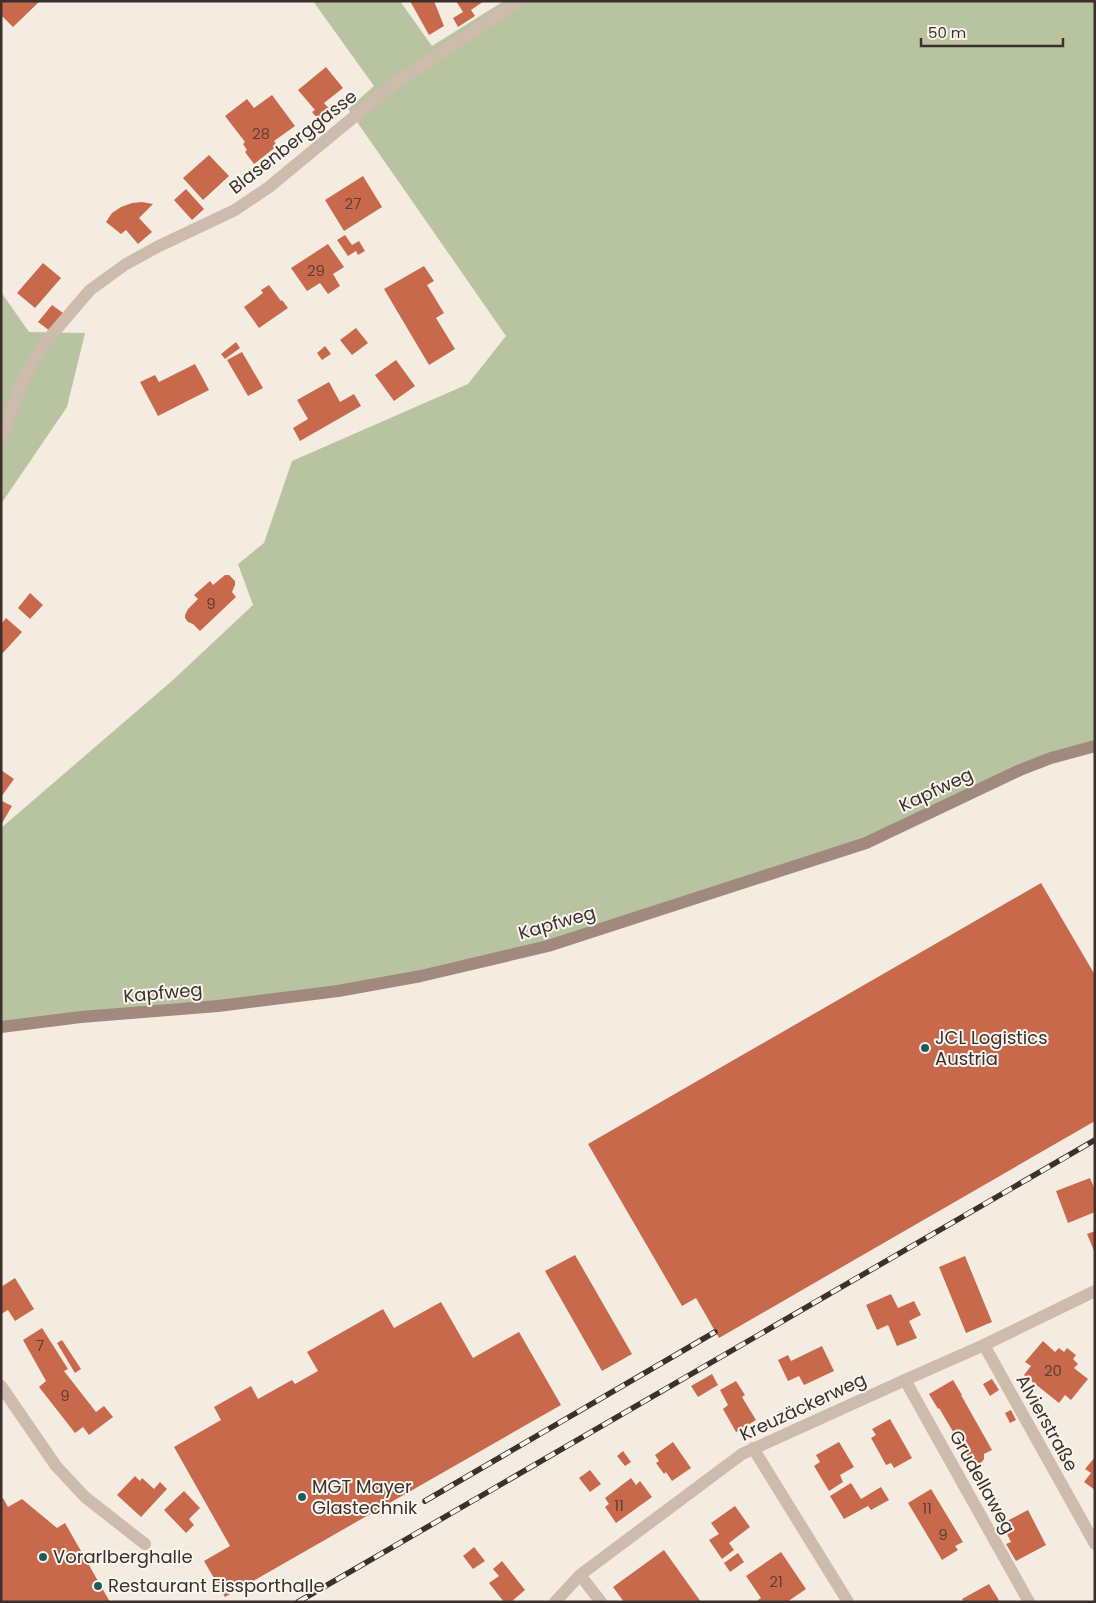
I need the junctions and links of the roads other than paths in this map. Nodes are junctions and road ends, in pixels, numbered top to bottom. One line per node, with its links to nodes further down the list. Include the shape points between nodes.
1 (519, 1): 2 (street, Blasenberggasse, via 396,83 270,186 235,210 126,264 90,290 43,345 23,379)
2 (1, 439)
3 (1095, 746): 4 (street, Kapfweg, via 1020,770 866,843 548,946 338,992)
4 (1, 1026)
5 (1095, 1291): 6 (street, Kreuzäckerweg)
6 (984, 1345): 7 (street, Kreuzäckerweg); 11 (street, Alvierstraße)
7 (904, 1380): 9 (street, Kreuzäckerweg); 16 (street, Grudellaweg)
8 (1, 1386): 10 (street, via 56,1466 85,1497)
9 (753, 1448): 12 (street, Kreuzäckerweg); 15 (street)
10 (145, 1544)
11 (1095, 1544)
12 (580, 1575): 13 (street, Kreuzäckerweg); 14 (street)
13 (555, 1602)
14 (601, 1602)
15 (848, 1602)
16 (1030, 1602)

